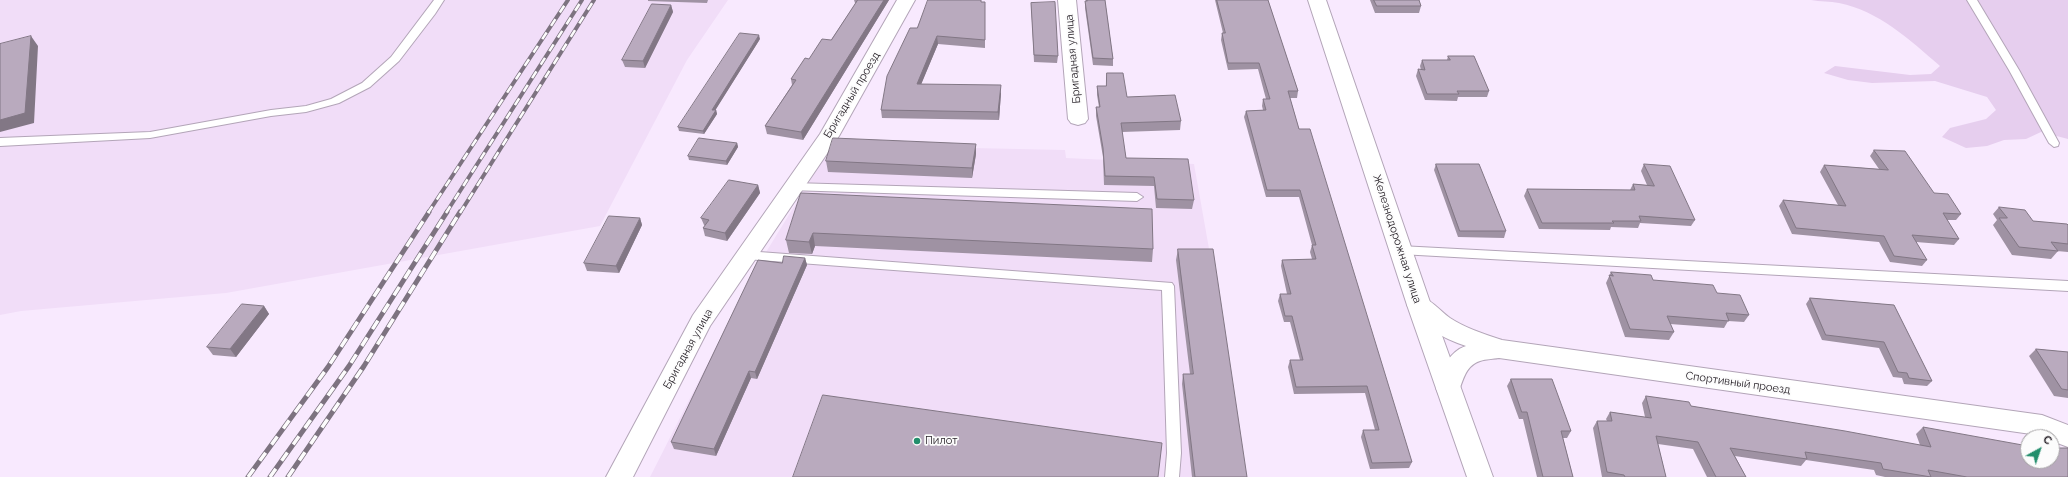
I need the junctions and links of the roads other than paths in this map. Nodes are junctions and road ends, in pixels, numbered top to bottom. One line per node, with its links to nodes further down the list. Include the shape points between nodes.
1 (439, 0): 7 (lane, via 395,59 366,85 335,101 306,109 150,136)
2 (906, 0): 9 (street, Бригадный проезд, via 829,136)
3 (1067, 0): 6 (street, Бригадная улица)
4 (1317, 0): 11 (street, Железнодорожная улица)
5 (1972, 0): 8 (lane)
6 (1078, 119)
7 (0, 142)
8 (2054, 144)
9 (793, 187): 10 (lane); 12 (street, Бригадная улица)
10 (1137, 197)
11 (1400, 250): 13 (lane); 14 (street, Железнодорожная улица)
12 (746, 255): 18 (street, Бригадная улица, via 701,321); 19 (lane, via 1168,286 1174,453)
13 (2068, 286)
14 (1418, 305): 15 (street, Спортивный проезд, via 1441,324 1461,335); 16 (street, Железнодорожная улица)
15 (1501, 349): 16 (street, via 1480,350 1464,356 1453,372); 17 (street, Спортивный проезд, via 2042,426)
16 (1448, 388): 20 (street, Железнодорожная улица)
17 (2068, 436)
18 (619, 477)
19 (1172, 477)
20 (1480, 477)

